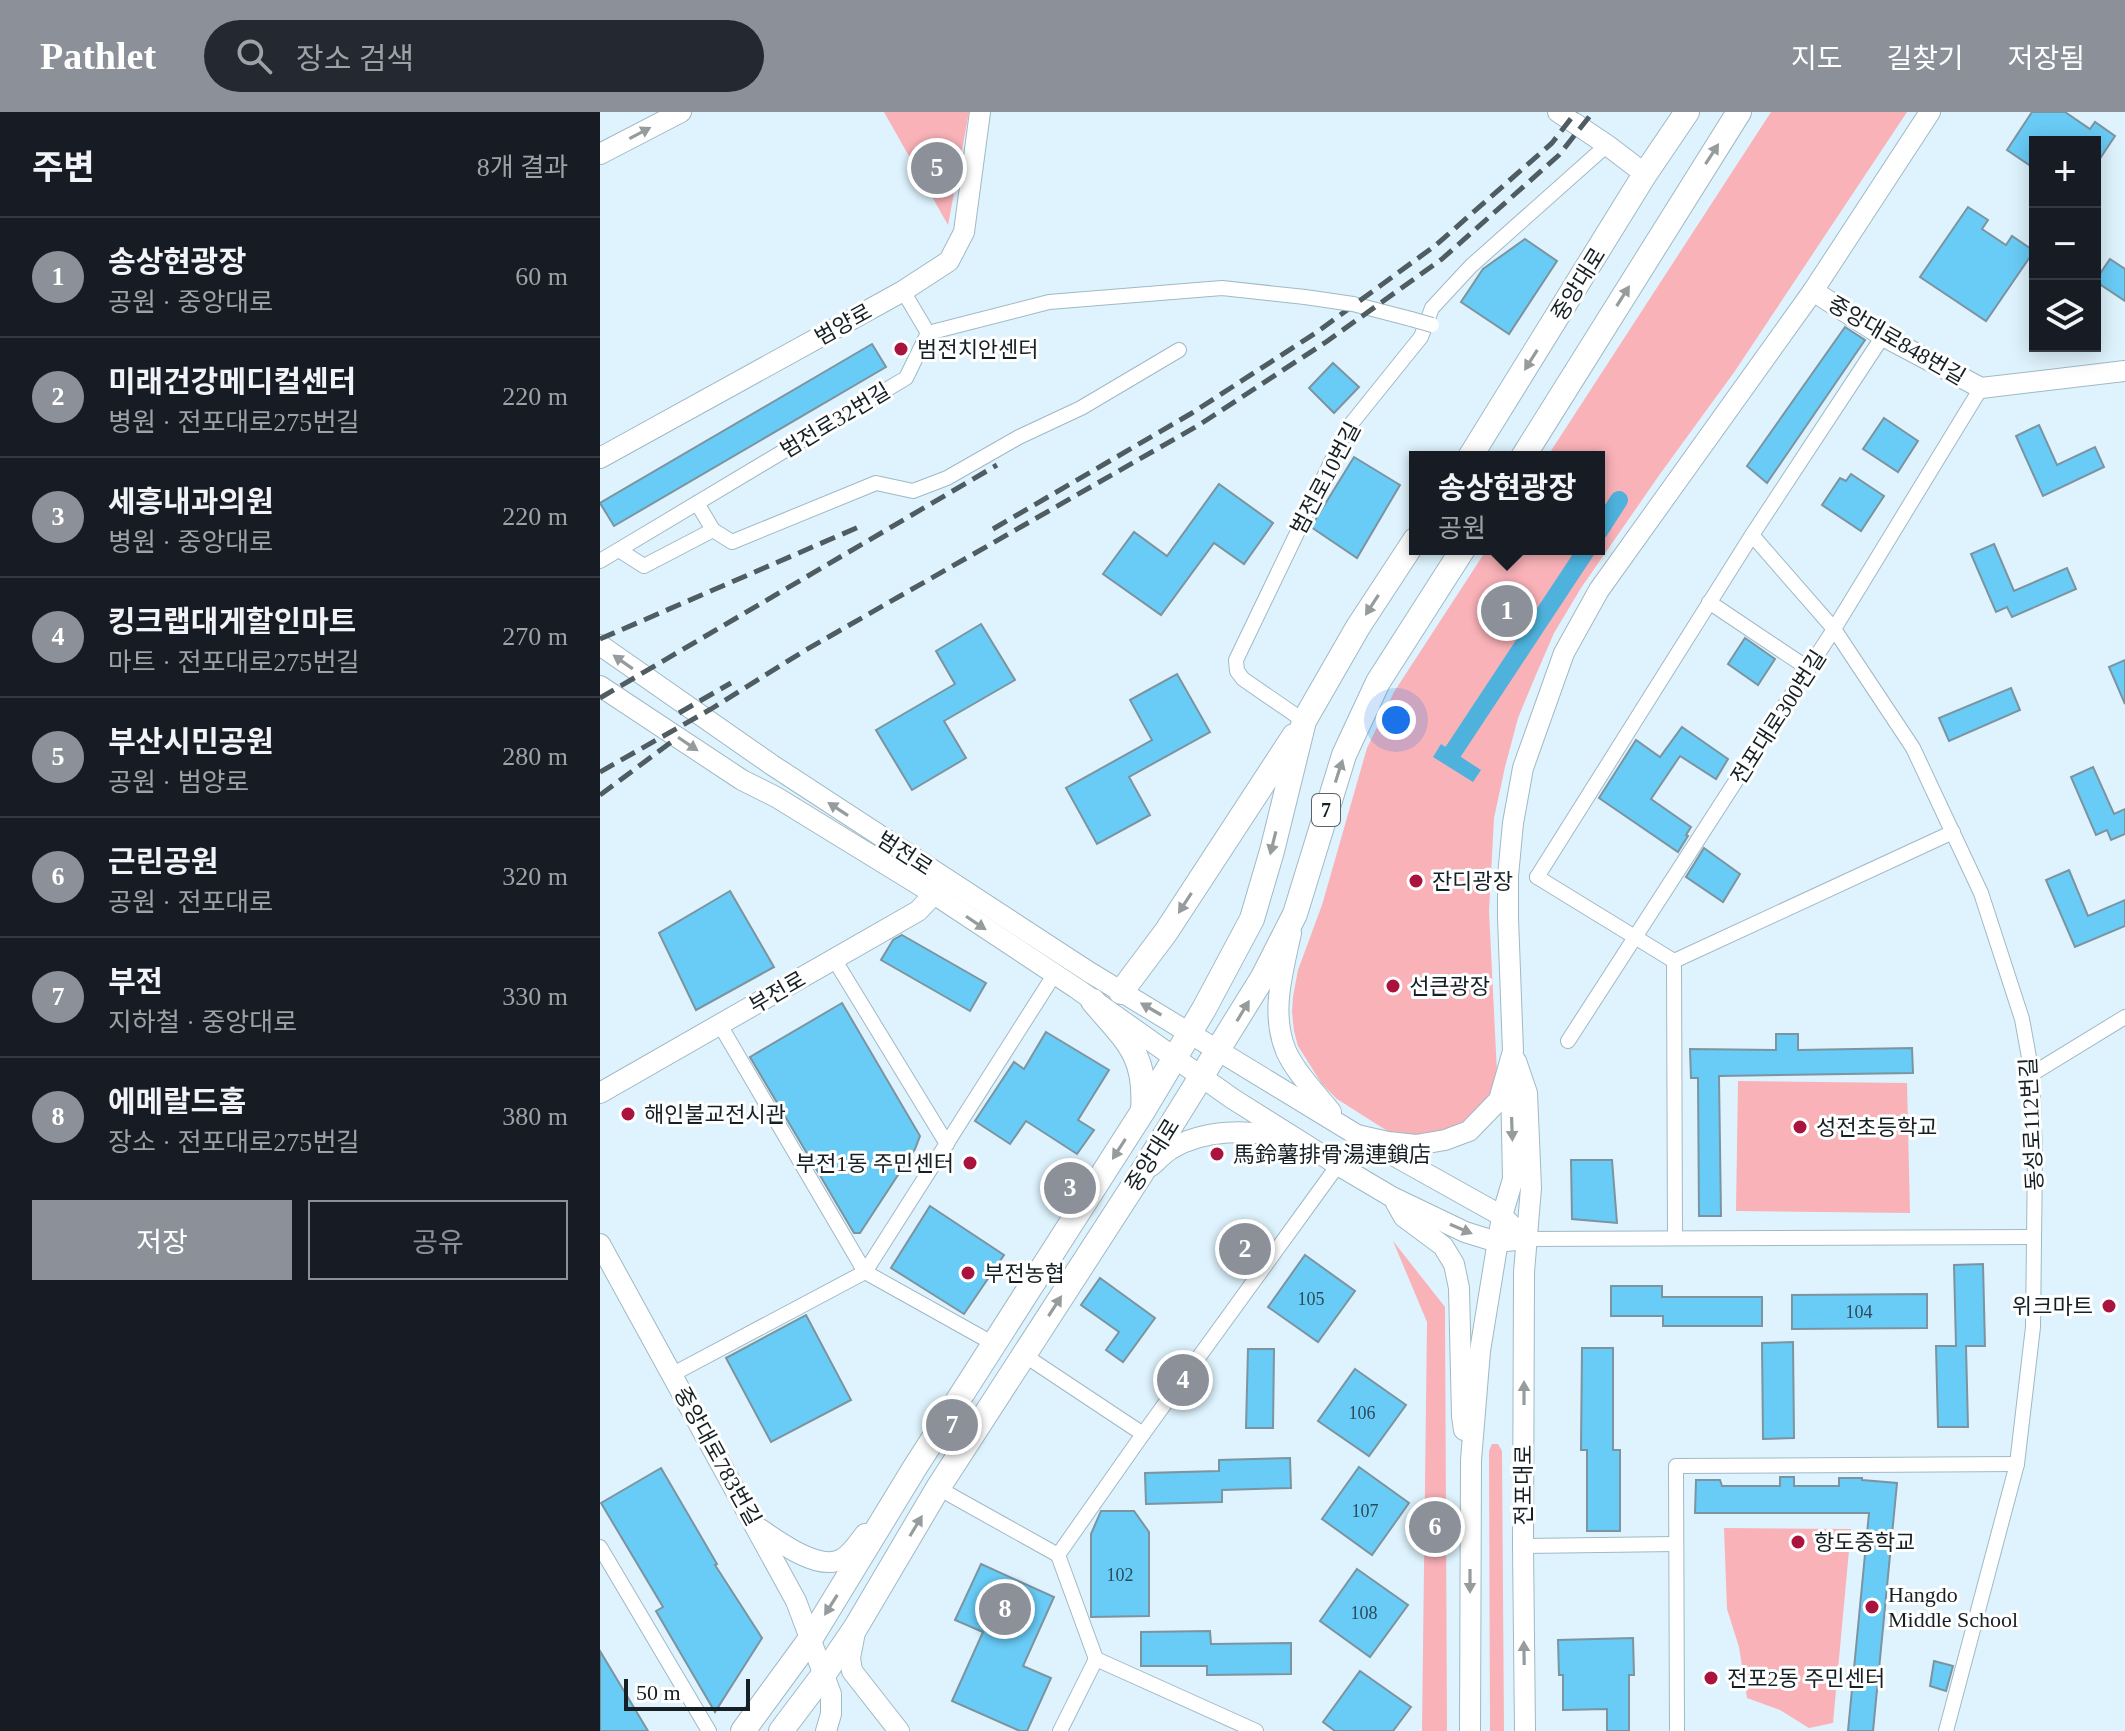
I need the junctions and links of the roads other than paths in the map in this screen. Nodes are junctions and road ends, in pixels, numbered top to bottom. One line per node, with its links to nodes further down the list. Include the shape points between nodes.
1 (681, 112): 8 (main road, one-way to 1)
2 (980, 112): 10 (main road, 범양로, via 964,232 949,261)
3 (1558, 112): 7 (main road)
4 (1687, 112): 9 (main road, 중앙대로)
5 (1739, 112): 19 (main road, 중앙대로, one-way to 5)
6 (1930, 112): 11 (main road)
7 (1607, 145): 9 (main road); 33 (street, 범전로10번길, via 1471,266 1432,308 1421,337 1347,429 1236,660 1243,679)
8 (600, 154)
9 (1645, 174): 18 (main road, 중앙대로, one-way to 18)
10 (903, 291): 13 (street); 20 (main road, 범양로)
11 (1813, 291): 14 (main road, 중앙대로848번길); 35 (main road, via 1599,590 1564,653 1523,768)
12 (1432, 325): 13 (street, bridge, via 1353,304 1222,288 1049,302)
13 (928, 333): 21 (street, 범전로32번길, via 906,378)
14 (1883, 336): 17 (main road, 중앙대로848번길); 23 (street)
15 (1179, 350): 22 (street, via 947,478 913,491 876,483 732,542)
16 (2125, 371): 17 (main road, 중앙대로848번길)
17 (1981, 388): 29 (street, 전포대로300번길)
18 (1474, 451)
19 (1527, 451)
20 (600, 458)
21 (697, 503): 22 (street); 25 (street, 범전로32번길)
22 (713, 530): 25 (street, via 644,566)
23 (1752, 535): 28 (street); 29 (street, 동성로112번길)
24 (1409, 549): 33 (main road, 중앙대로 / 7, one-way to 33)
25 (619, 550): 27 (street, 범전로32번길)
26 (1459, 555): 38 (main road, 중앙대로 / 7, one-way to 26, via 1344,755 1378,682)
27 (600, 561)
28 (1709, 602): 31 (street); 36 (street)
29 (1834, 629): 31 (street, 전포대로300번길); 34 (street, 동성로112번길, via 1913,748)
30 (600, 645): 37 (main road, 범전로, one-way to 30)
31 (1809, 669): 39 (street, 전포대로300번길)
32 (600, 686): 37 (main road, 범전로, one-way to 37, via 742,780)
33 (1304, 721): 43 (main road, one-way to 43); 47 (main road, 중앙대로 / 7, one-way to 47, via 1252,919)
34 (1953, 832): 41 (street); 52 (street, 동성로112번길, via 1981,893 2022,1019)
35 (1508, 876): 36 (street); 50 (main road)
36 (1537, 877): 39 (street)
37 (940, 887): 40 (main road, 부전로, via 918,911); 42 (main road, 범전로, one-way to 42); 43 (main road, 범전로)
38 (1295, 914): 49 (main road, 중앙대로 / 7, one-way to 38); 56 (main road, via 1278,998 1280,1027 1298,1071)
39 (1635, 938): 41 (street); 48 (street, 전포대로300번길)
40 (834, 959): 46 (main road, 부전로); 58 (street)
41 (1674, 961): 63 (street)
42 (1054, 975): 44 (main road, 범전로); 58 (street)
43 (1121, 992): 47 (main road, 범전로, one-way to 43)
44 (1093, 1001): 51 (main road, 범전로); 55 (main road, via 1133,1047 1145,1092)
45 (2125, 1017): 52 (street)
46 (720, 1025): 54 (main road, 부전로); 68 (street)
47 (1191, 1033): 49 (main road, 범전로); 51 (main road, 중앙대로 / 7)
48 (1568, 1041)
49 (1218, 1050): 53 (main road, 중앙대로 / 7); 56 (main road)
50 (1513, 1051): 56 (main road, via 1499,1100 1469,1131 1416,1145); 62 (main road, one-way to 62, via 1513,1179); 65 (main road, 전포대로, via 1527,1093 1531,1188)
51 (1175, 1059): 53 (main road, 범전로); 55 (main road, 중앙대로 / 7)
52 (2032, 1074): 64 (street, 동성로112번길)
53 (1201, 1077): 57 (main road); 60 (main road, 중앙대로 / 7)
54 (600, 1093)
55 (1143, 1111): 69 (main road, 중앙대로 / 7, one-way to 69)
56 (1351, 1131): 62 (main road)
57 (1303, 1142): 59 (main road); 60 (main road, via 1247,1131 1201,1138 1170,1149)
58 (947, 1144): 68 (street)
59 (1338, 1165): 61 (main road); 72 (street)
60 (1139, 1177): 70 (main road, 중앙대로 / 7, one-way to 60)
61 (1392, 1197): 66 (main road, one-way to 66); 73 (main road, via 1404,1217 1443,1246 1454,1264 1462,1416)
62 (1502, 1216): 65 (main road); 66 (main road)
63 (1675, 1237): 64 (street); 65 (street)
64 (2034, 1237): 74 (street, 동성로112번길, via 2033,1327)
65 (1526, 1239): 66 (main road); 79 (main road, 전포대로, one-way to 65)
66 (1497, 1242): 73 (main road)
67 (600, 1244): 71 (main road, 중앙대로783번길)
68 (865, 1272): 69 (street); 71 (street)
69 (994, 1344): 76 (main road, 중앙대로 / 7)
70 (1024, 1355): 72 (street); 75 (main road, 중앙대로 / 7)
71 (673, 1374): 77 (main road, 중앙대로783번길)
72 (1143, 1434): 81 (street)
73 (1471, 1460): 93 (main road, one-way to 93)
74 (2017, 1464): 78 (street, via 1676,1466); 96 (street, 동성로112번길)
75 (938, 1488): 81 (street); 82 (main road, 중앙대로 / 7, one-way to 75)
76 (893, 1506): 77 (main road, via 836,1562 804,1556); 83 (main road, 중앙대로 / 7, one-way to 83)
77 (757, 1528): 83 (main road, 중앙대로783번길)
78 (1676, 1544): 79 (street); 95 (street)
79 (1523, 1546): 94 (main road, 전포대로, one-way to 79)
80 (600, 1547): 86 (street)
81 (1058, 1555): 84 (street)
82 (856, 1627): 85 (main road, 중앙대로 / 7); 90 (main road, via 852,1671)
83 (811, 1638): 85 (main road, 중앙대로783번길); 87 (main road, 중앙대로 / 7)
84 (1096, 1659): 91 (street); 92 (street)
85 (824, 1674): 88 (main road, 중앙대로 / 7); 89 (main road, 중앙대로783번길, via 831,1694)
86 (709, 1731)
87 (743, 1731)
88 (781, 1731)
89 (826, 1731)
90 (899, 1731)
91 (1060, 1731)
92 (1256, 1731)
93 (1470, 1731)
94 (1525, 1731)
95 (1677, 1731)
96 (1946, 1731)

